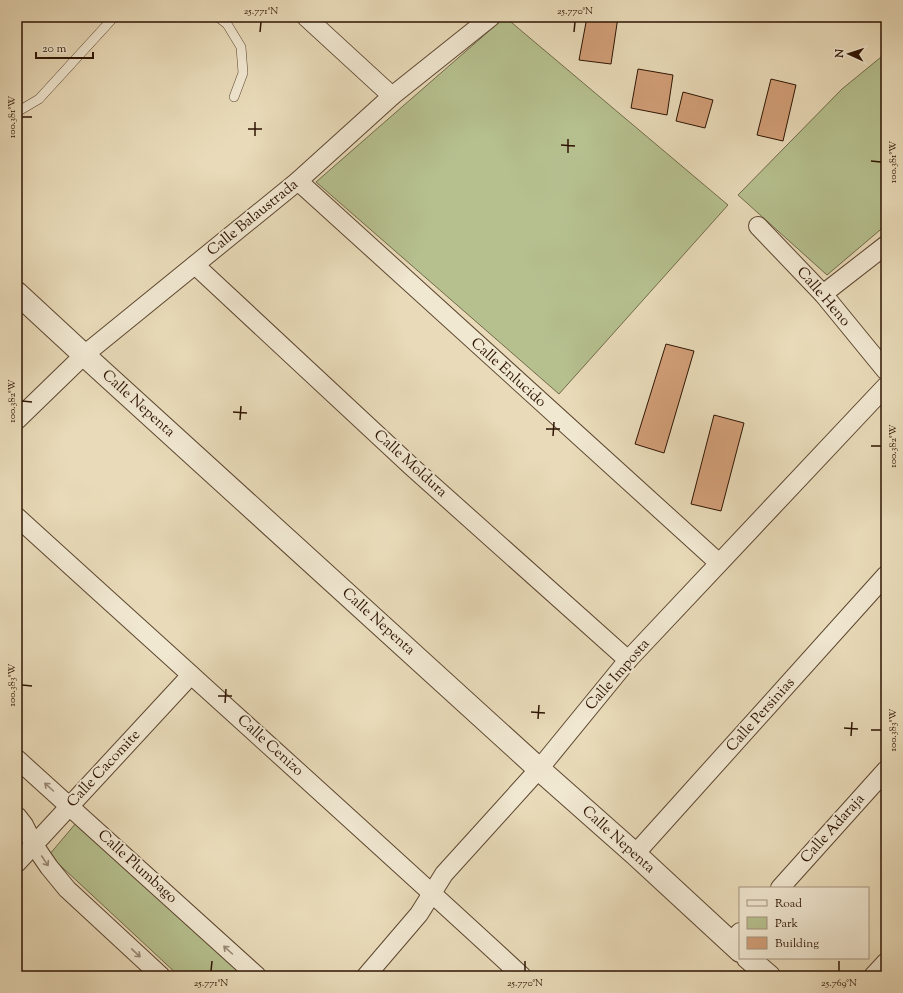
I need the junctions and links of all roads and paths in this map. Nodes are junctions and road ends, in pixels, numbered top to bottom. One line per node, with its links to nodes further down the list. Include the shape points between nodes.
1 (114, 17): 7 (lane, via 39,99)
2 (218, 17): 6 (lane, via 227,24 241,47 243,73)
3 (306, 17): 5 (street)
4 (491, 17): 5 (street, Calle Balaustrada)
5 (392, 96): 8 (street, Calle Balaustrada)
6 (234, 97)
7 (17, 112)
8 (298, 181): 11 (street, Calle Balaustrada); 19 (street, Calle Enlucido)
9 (758, 226): 13 (street, Calle Heno)
10 (886, 245): 13 (street)
11 (195, 265): 14 (street, Calle Balaustrada); 21 (street, Calle Moldura, via 412,467)
12 (17, 292): 14 (street, Calle Nepenta)
13 (823, 294): 15 (street, Calle Heno)
14 (84, 355): 17 (street, Calle Balaustrada); 24 (street, Calle Nepenta)
15 (886, 371)
16 (886, 386): 19 (street, Calle Imposta)
17 (17, 420)
18 (17, 517): 22 (street, Calle Cenizo)
19 (718, 564): 21 (street, Calle Imposta)
20 (886, 576): 29 (street, Calle Persinias)
21 (628, 660): 24 (street, Calle Imposta)
22 (191, 675): 26 (street, Calle Cacomite); 32 (street, Calle Cenizo)
23 (17, 759): 26 (street, Calle Plumbago, one-way to 23)
24 (539, 769): 29 (street, Calle Nepenta); 32 (street, Calle Imposta, via 444,874)
25 (886, 770): 31 (street, Calle Adaraja)
26 (70, 806): 28 (street, Calle Cacomite); 37 (street, Calle Plumbago, one-way to 26)
27 (17, 816): 28 (street)
28 (34, 845): 30 (street, Calle Cacomite); 36 (street, one-way to 36, via 67,889)
29 (636, 854): 33 (street, Calle Nepenta)
30 (17, 863)
31 (781, 887)
32 (432, 892): 38 (street, Calle Imposta, via 419,914); 39 (street, Calle Cenizo)
33 (737, 942)
34 (749, 959): 40 (street)
35 (886, 962): 41 (street)
36 (161, 976)
37 (257, 976)
38 (366, 976)
39 (522, 976)
40 (769, 976)
41 (873, 976)

